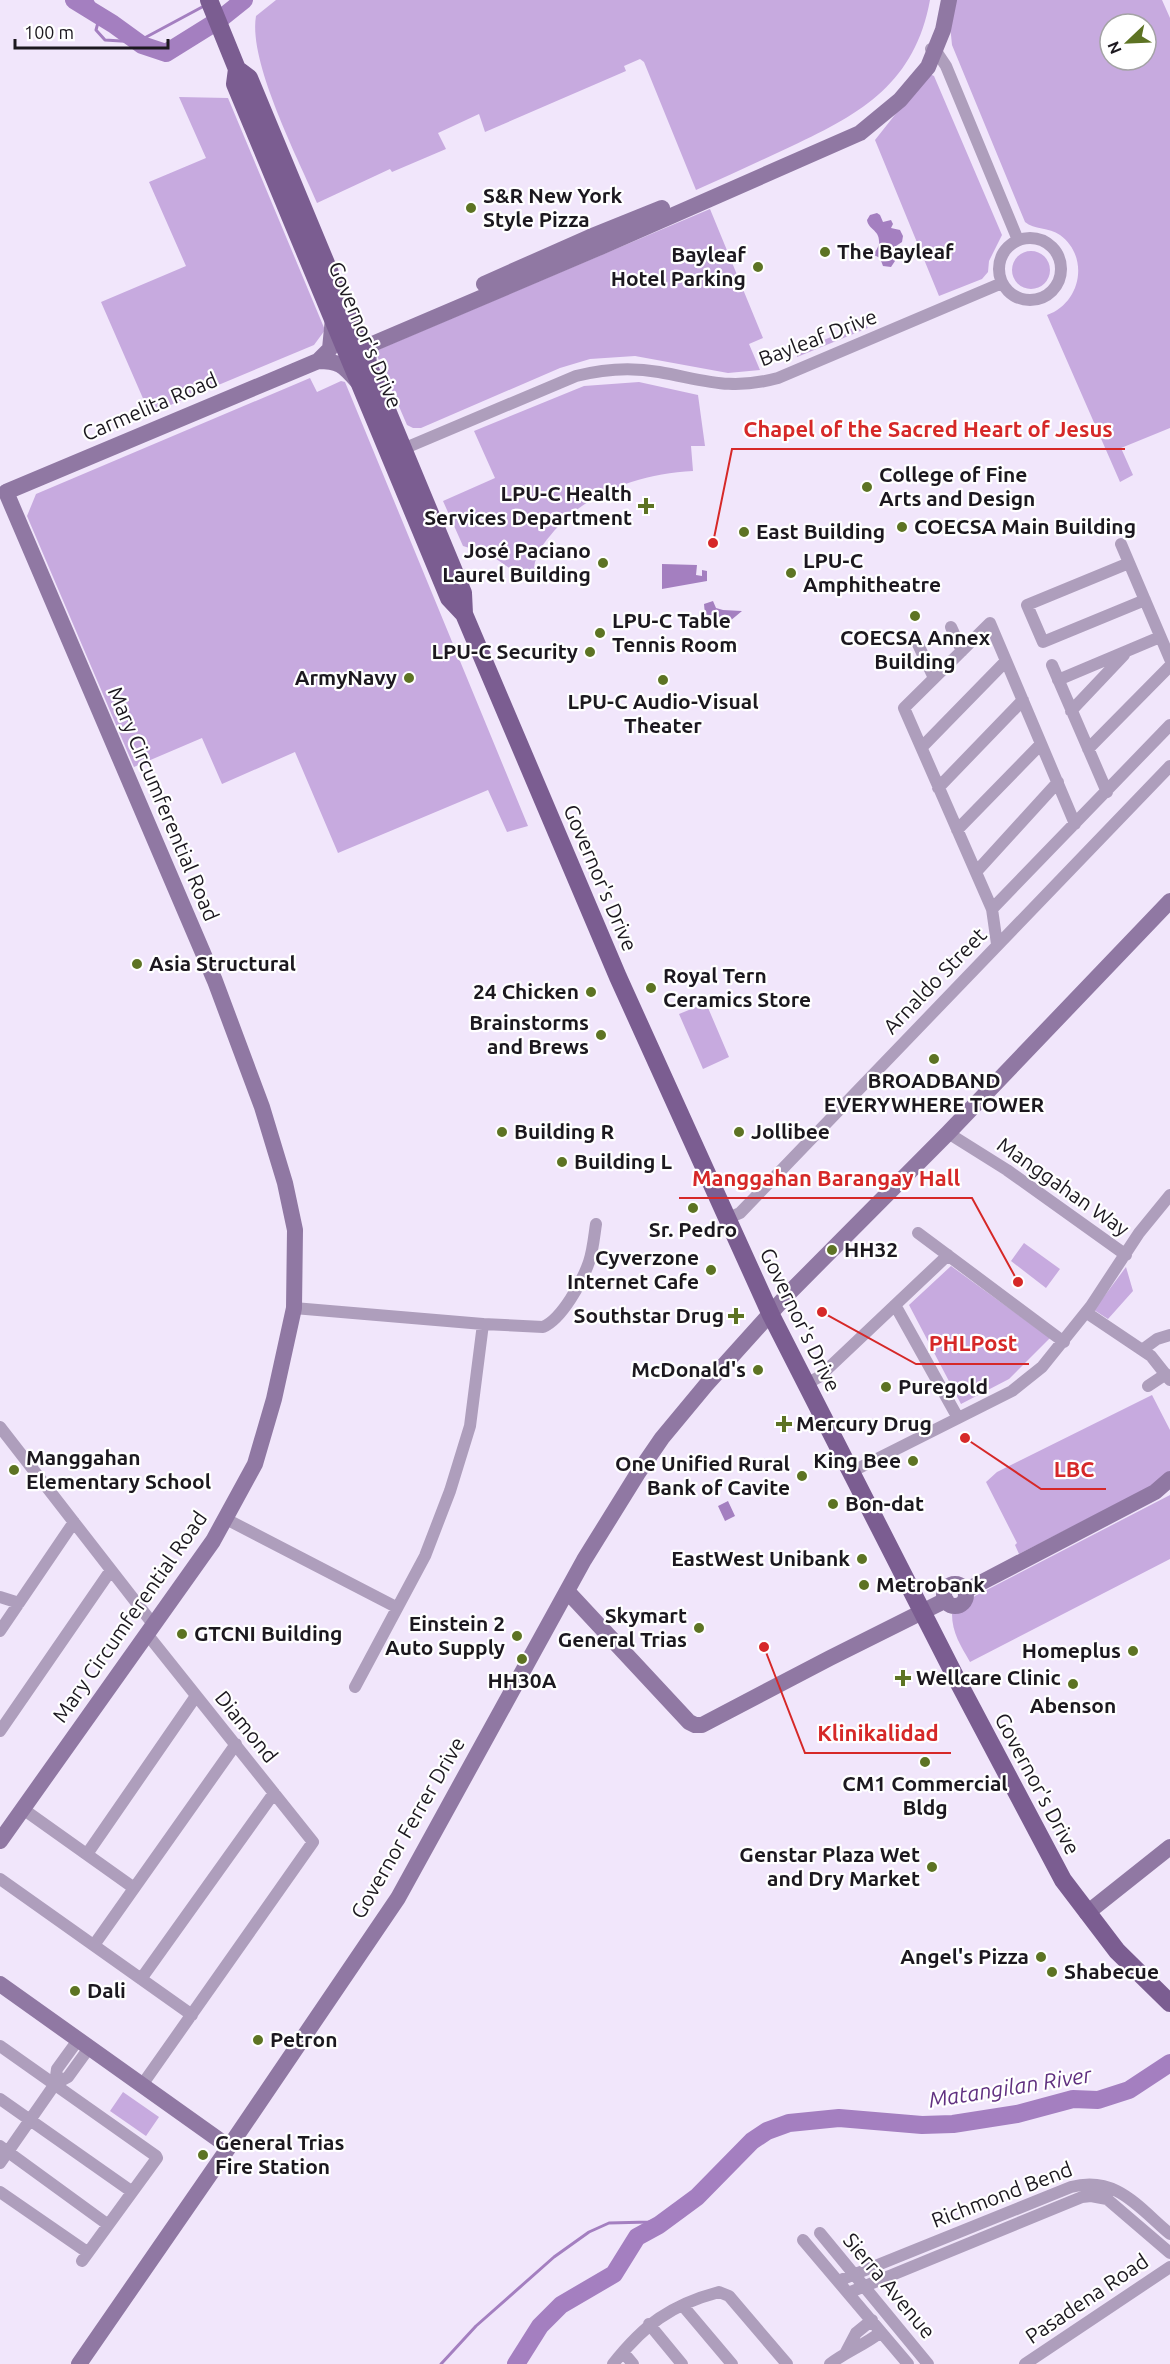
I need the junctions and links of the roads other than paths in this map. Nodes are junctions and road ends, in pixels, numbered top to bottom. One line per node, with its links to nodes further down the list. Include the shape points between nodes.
1 (209, 0): 5 (main road, Governor's Drive)
2 (940, 0): 4 (street)
3 (949, 0): 4 (street)
4 (932, 49): 6 (street, via 945,66); 9 (street, via 894,95 844,132 366,335); 11 (street, via 928,67 900,100 854,137 370,345)
5 (240, 77): 8 (main road, Governor's Drive); 9 (main road, Governor's Drive)
6 (1018, 240): 7 (street, via 1001,258); 7 (street, via 1037,238 1053,248 1061,266 1059,280 1047,295 1029,300 1015,297)
7 (1002, 283): 13 (street, Bayleaf Drive, via 778,378 724,385 638,369 590,373)
8 (333, 318): 10 (street, via 330,349); 12 (main road, Governor's Drive)
9 (352, 322): 11 (main road, Governor's Drive)
10 (318, 361): 12 (street, via 335,361); 14 (street, Carmelita Road)
11 (369, 364): 13 (main road, Governor's Drive)
12 (362, 386): 18 (main road, Governor's Drive, via 449,598)
13 (404, 449): 18 (main road, Governor's Drive, via 463,593)
14 (3, 494): 54 (street, Mary Circumferential Road, via 214,981 262,1107 295,1230)
15 (1121, 544): 16 (street)
16 (1129, 563): 17 (street); 17 (street, via 1027,605 1043,642)
17 (1145, 600): 20 (street)
18 (464, 614): 48 (main road, Governor's Drive)
19 (951, 627): 23 (street)
20 (1160, 637): 22 (street); 24 (street)
21 (915, 638): 28 (street)
22 (1129, 650): 29 (street); 31 (street)
23 (962, 651): 25 (street, via 990,623); 28 (street)
24 (1170, 659)
25 (1006, 661): 30 (street); 34 (street)
26 (1052, 665): 29 (street)
27 (1170, 666): 35 (street)
28 (934, 678): 34 (street, via 904,708)
29 (1058, 680): 31 (street)
30 (1023, 700): 33 (street); 38 (street)
31 (1071, 711): 35 (street)
32 (1170, 725): 39 (street)
33 (1041, 744): 37 (street); 41 (street)
34 (922, 747): 38 (street)
35 (1088, 749): 39 (street)
36 (1170, 766): 45 (street, Arnaldo Street)
37 (1058, 782): 40 (street); 42 (street)
38 (939, 788): 41 (street)
39 (1107, 792): 40 (street)
40 (1075, 824): 44 (street)
41 (957, 830): 42 (street)
42 (976, 872): 44 (street)
43 (1170, 901): 46 (street, Governor Ferrer Drive)
44 (992, 909): 45 (street)
45 (997, 944): 48 (street, Arnaldo Street, via 740,1213)
46 (948, 1133): 52 (street, Manggahan Way); 55 (street, Governor Ferrer Drive)
47 (1170, 1195): 52 (street)
48 (726, 1220): 55 (main road, Governor's Drive)
49 (596, 1224): 57 (street, via 586,1267 552,1323 543,1327)
50 (918, 1233): 51 (street)
51 (948, 1255): 53 (street); 59 (street)
52 (1126, 1255): 59 (street, Manggahan Way)
53 (895, 1305): 62 (street, via 819,1377); 64 (street)
54 (294, 1308): 57 (street); 69 (street, Mary Circumferential Road, via 255,1464)
55 (771, 1315): 62 (main road, Governor's Drive); 72 (street, Governor Ferrer Drive, via 662,1438)
56 (1090, 1315): 60 (street)
57 (483, 1324): 75 (street, via 470,1426 425,1556)
58 (1170, 1335): 60 (street)
59 (1064, 1342): 64 (street, Manggahan Way, via 1042,1367 1012,1391)
60 (1142, 1350): 61 (street)
61 (1168, 1377): 63 (street)
62 (806, 1384): 66 (main road, Governor's Drive)
63 (1148, 1386)
64 (958, 1418): 66 (street, Manggahan Way)
65 (0, 1427): 70 (street, Diamond)
66 (851, 1472): 76 (main road, Governor's Drive)
67 (1170, 1479): 68 (street)
68 (1162, 1491): 76 (street, via 965,1592 960,1605 946,1600)
69 (226, 1519): 75 (street); 77 (street, Mary Circumferential Road)
70 (74, 1522): 71 (street, Diamond); 74 (street)
71 (111, 1570): 77 (street, Diamond); 81 (street)
72 (567, 1591): 76 (street, via 695,1725 702,1725); 102 (street, Governor Ferrer Drive, via 398,1898)
73 (0, 1597): 74 (street)
74 (19, 1603): 78 (street)
75 (396, 1607): 79 (street)
76 (922, 1612): 90 (main road, Governor's Drive, via 1056,1868)
77 (150, 1628): 80 (street, Diamond); 84 (street, Mary Circumferential Road)
78 (0, 1631)
79 (355, 1687)
80 (196, 1696): 82 (street, Diamond); 87 (street)
81 (0, 1731)
82 (236, 1744): 83 (street, Diamond); 89 (street)
83 (274, 1793): 92 (street); 95 (street, Diamond, via 311,1838 312,1845)
84 (23, 1809): 85 (street, Mary Circumferential Road); 87 (street)
85 (0, 1841)
86 (1170, 1846): 90 (street)
87 (87, 1854): 89 (street)
88 (0, 1879): 91 (street)
89 (134, 1888): 91 (street)
90 (1086, 1913): 94 (main road, Governor's Drive, via 1128,1964)
91 (94, 1946): 92 (street)
92 (141, 1979): 95 (street)
93 (0, 1984): 96 (street)
94 (1170, 2003)
95 (192, 2015): 99 (street)
96 (84, 2044): 98 (street, via 68,2077); 99 (street)
97 (0, 2046): 98 (street)
98 (55, 2084): 101 (street); 105 (street, via 155,2153 157,2158)
99 (142, 2085): 102 (street)
100 (0, 2099): 101 (street)
101 (30, 2120): 103 (street); 105 (street)
102 (229, 2147): 123 (street, Governor Ferrer Drive)
103 (4, 2149): 104 (street); 107 (street)
104 (0, 2163)
105 (131, 2191): 107 (street)
106 (0, 2192): 107 (street, via 84,2256)
107 (107, 2224)
108 (820, 2233): 113 (street, Sierra Avenue)
109 (1170, 2234): 113 (street, Richmond Bend, via 1111,2186 1087,2183)
110 (803, 2240): 114 (street, Sierra Avenue)
111 (1170, 2253): 115 (street, Richmond Bend, via 1107,2199 1091,2196)
112 (1170, 2266): 132 (street, Pasadena Road)
113 (854, 2274): 114 (street, Richmond Bend); 115 (street, Sierra Avenue)
114 (838, 2281): 116 (street, Sierra Avenue)
115 (864, 2286): 116 (street, Richmond Bend); 131 (street, Sierra Avenue)
116 (848, 2293): 118 (street, Sierra Avenue)
117 (682, 2306): 119 (street); 127 (street); 128 (street, via 723,2292)
118 (872, 2320): 120 (street, Sierra Avenue); 122 (street, via 856,2333)
119 (649, 2324): 121 (street); 126 (street)
120 (881, 2332): 122 (street, via 858,2349); 130 (street, Sierra Avenue)
121 (622, 2352): 124 (street); 125 (street)
122 (846, 2352): 129 (street)
123 (79, 2364)
124 (613, 2364)
125 (633, 2364)
126 (682, 2364)
127 (732, 2364)
128 (788, 2364)
129 (830, 2364)
130 (908, 2364)
131 (928, 2364)
132 (1025, 2364)

